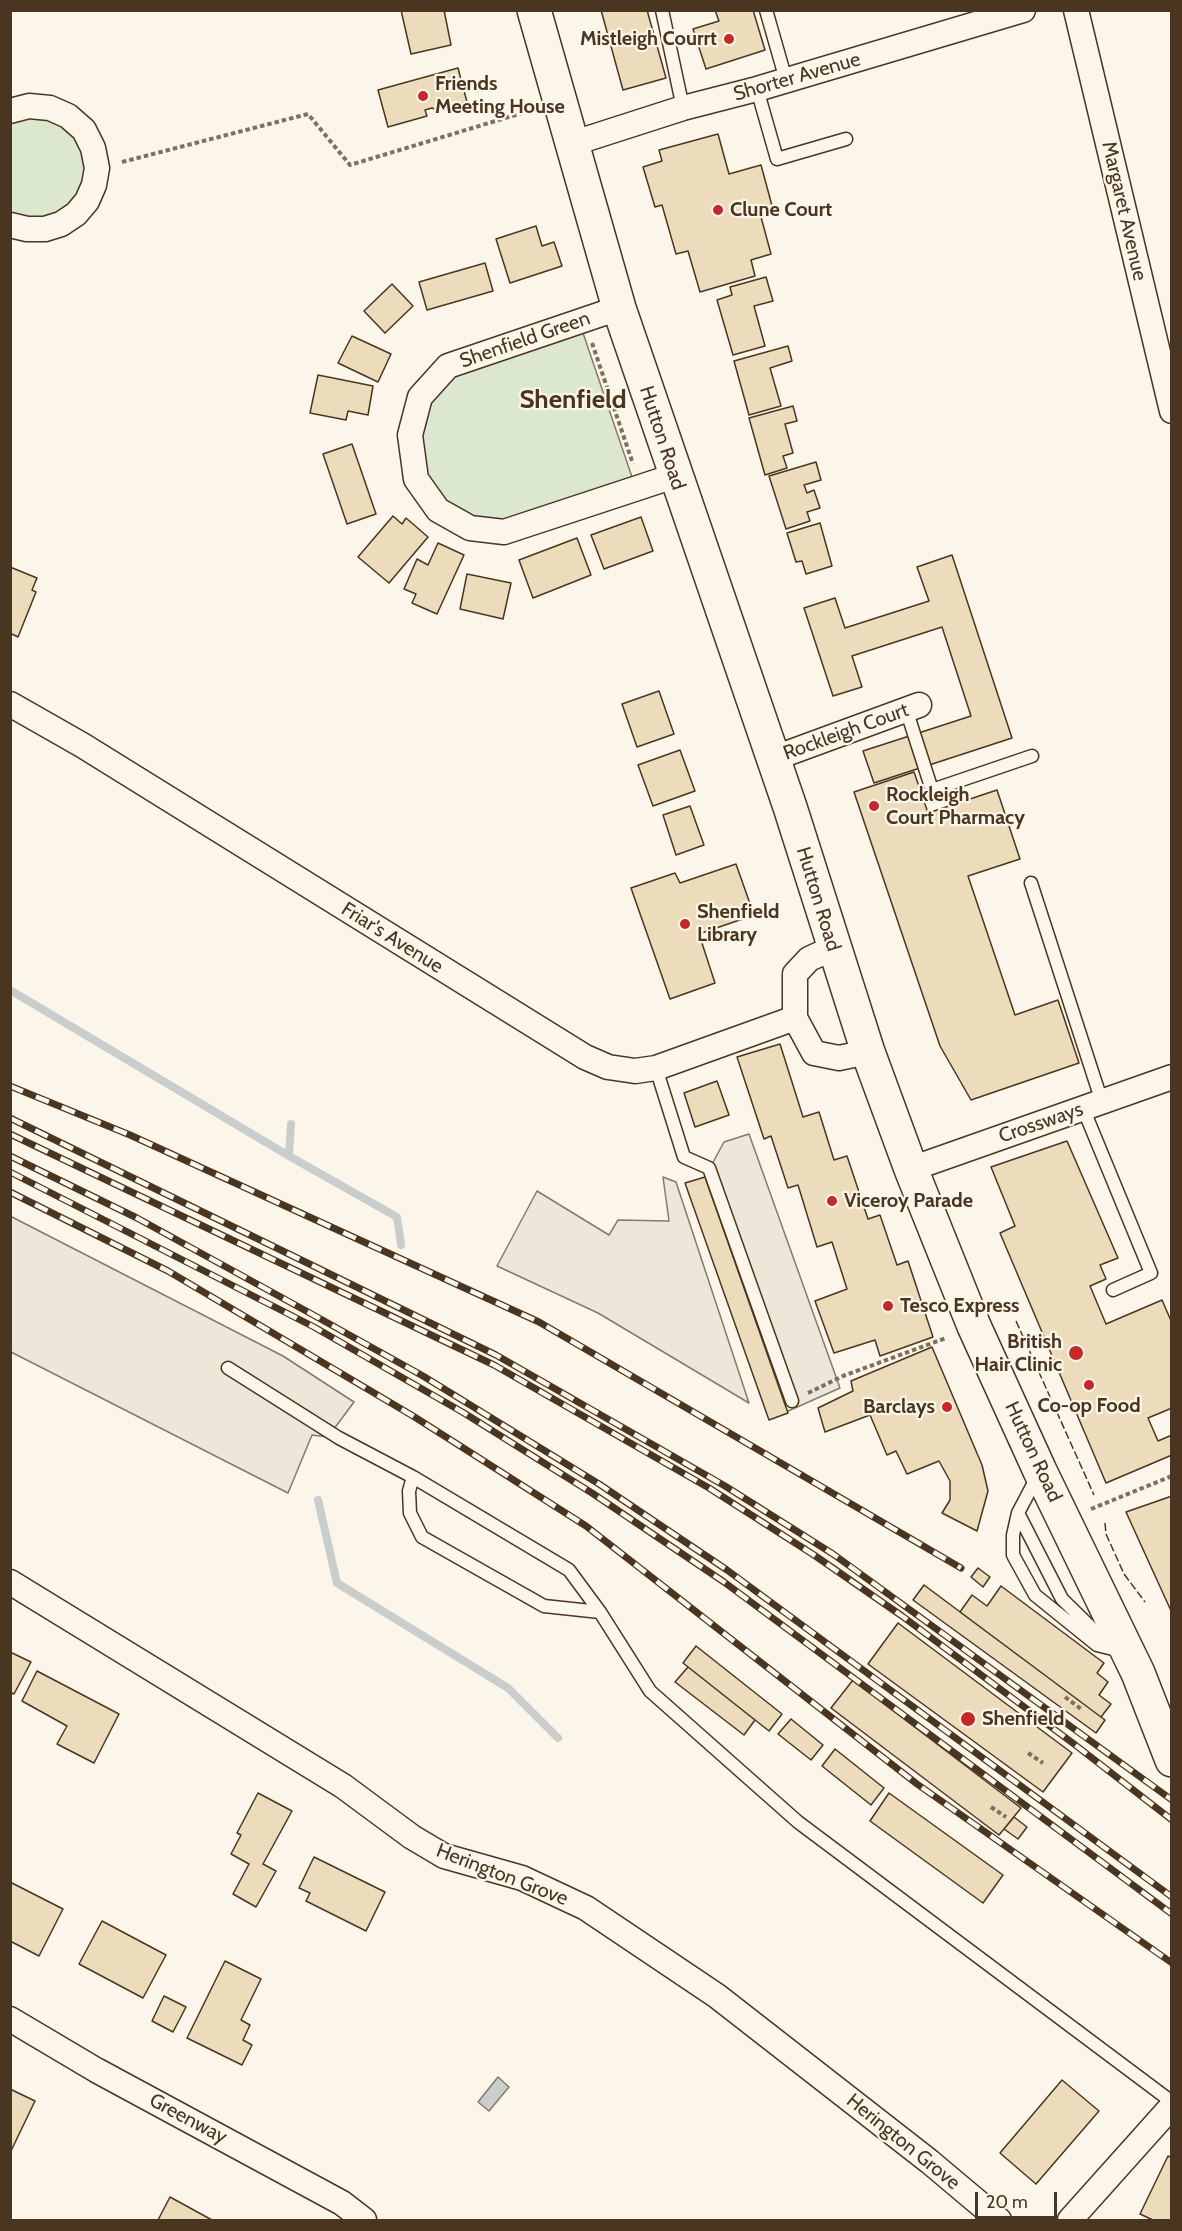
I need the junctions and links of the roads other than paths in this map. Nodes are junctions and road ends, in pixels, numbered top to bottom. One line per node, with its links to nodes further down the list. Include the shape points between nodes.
1 (534, 10): 11 (main road, Hutton Road)
2 (662, 10): 8 (lane)
3 (766, 10): 6 (lane)
4 (1023, 10): 6 (street, Shorter Avenue)
5 (1076, 10): 14 (street, Margaret Avenue)
6 (786, 80): 7 (street, Shorter Avenue)
7 (757, 89): 8 (street, Shorter Avenue); 10 (lane, via 777,159)
8 (683, 108): 11 (street, Shorter Avenue)
9 (10, 111): 12 (street, via 29,106 50,108 68,116 84,130 97,168 87,201 61,224 27,230)
10 (846, 139)
11 (572, 144): 13 (main road, Hutton Road)
12 (10, 225)
13 (619, 308): 15 (main road, Hutton Road); 15 (street, Shenfield Green, via 448,366 420,397 410,435 416,479 438,510 470,528 504,532)
14 (1172, 411)
15 (674, 476): 19 (main road, Hutton Road)
16 (10, 704): 24 (street, Friar's Avenue, via 585,1057 608,1067 635,1071)
17 (913, 707): 18 (lane, via 932,790); 19 (street, Rockleigh Court)
18 (1032, 756)
19 (772, 759): 21 (main road, Hutton Road)
20 (1031, 883): 26 (lane)
21 (833, 948): 22 (street, via 809,959 795,974); 23 (main road, Hutton Road)
22 (795, 1018): 23 (street, via 814,1053 839,1058); 24 (street, Friar's Avenue)
23 (867, 1052): 27 (main road, Hutton Road)
24 (656, 1068): 30 (lane, via 684,1157 709,1167)
25 (1172, 1077): 26 (street, Crossways)
26 (1092, 1105): 27 (street, Crossways); 28 (lane, via 1152,1273)
27 (911, 1168): 31 (main road, Hutton Road, via 974,1326)
28 (1113, 1290)
29 (228, 1368): 32 (lane, via 339,1438)
30 (792, 1401)
31 (1040, 1471): 33 (lane); 37 (main road, Hutton Road)
32 (414, 1477): 35 (lane, via 569,1570); 35 (lane, via 409,1491 410,1513 422,1537 544,1606)
33 (1018, 1513): 36 (lane, via 1062,1599); 36 (lane, via 1013,1555 1035,1595 1097,1645)
34 (10, 1581): 43 (street, Herington Grove, via 343,1786 444,1856 522,1878 586,1908 717,1996)
35 (600, 1612): 40 (lane, via 650,1691 798,1822)
36 (1113, 1649): 37 (lane)
37 (1138, 1673): 38 (main road, Hutton Road)
38 (1172, 1760)
39 (10, 2019): 42 (street, Greenway, via 342,2203)
40 (1172, 2102)
41 (1172, 2106): 44 (street)
42 (364, 2220)
43 (999, 2220)
44 (1070, 2220)

